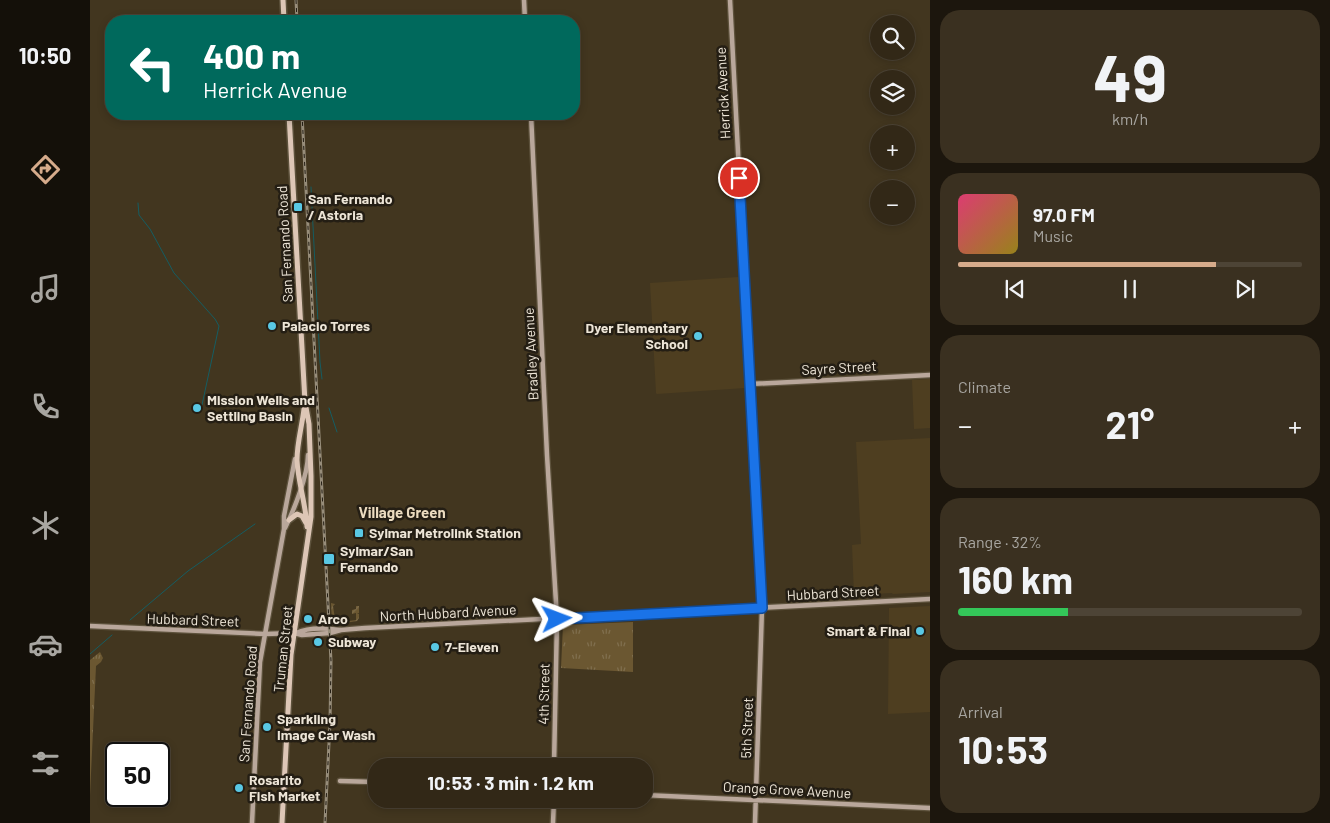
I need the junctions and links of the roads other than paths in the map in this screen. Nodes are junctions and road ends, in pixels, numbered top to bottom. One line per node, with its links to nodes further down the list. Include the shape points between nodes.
1 (283, 0): 4 (main road)
2 (524, 0): 5 (street)
3 (730, 0): 9 (street, Herrick Avenue)
4 (284, 15)
5 (525, 15)
6 (289, 120): 10 (main road, San Fernando Road)
7 (530, 120): 18 (street, Bradley Avenue)
8 (930, 375): 9 (street, Sayre Street)
9 (750, 384): 20 (street, Herrick Avenue)
10 (305, 402): 11 (main road, San Fernando Road); 12 (main road, San Fernando Road)
11 (307, 415): 13 (street, San Fernando Road, via 308,461); 17 (main road, Truman Street, via 311,476)
12 (298, 448): 13 (main road, Truman Street); 16 (street, San Fernando Road)
13 (301, 487): 14 (street, San Fernando Road); 15 (main road, Truman Street)
14 (289, 520): 15 (main road, via 297,514); 16 (street, San Fernando Road)
15 (307, 524): 17 (main road, Truman Street)
16 (284, 529): 25 (street, San Fernando Road)
17 (308, 537): 24 (main road, Truman Street)
18 (556, 592): 21 (street, 4th Street)
19 (930, 599): 20 (street, Hubbard Street)
20 (762, 608): 21 (street, Hubbard Street); 26 (street, Herrick Avenue)
21 (557, 619): 23 (street, North Hubbard Avenue); 27 (street, 4th Street)
22 (90, 626): 25 (street, Hubbard Street)
23 (330, 631): 24 (street, Hubbard Street)
24 (294, 633): 25 (street, Hubbard Street); 35 (main road, Truman Street)
25 (265, 634): 34 (street, San Fernando Road, via 260,662)
26 (762, 634): 31 (street, 5th Street)
27 (554, 758)
28 (340, 781): 29 (street)
29 (368, 782)
30 (653, 795): 31 (street, Orange Grove Avenue)
31 (756, 800): 33 (street, Orange Grove Avenue); 37 (street, 5th Street)
32 (554, 808): 36 (street)
33 (930, 808)
34 (252, 823)
35 (282, 823)
36 (553, 823)
37 (755, 823)

